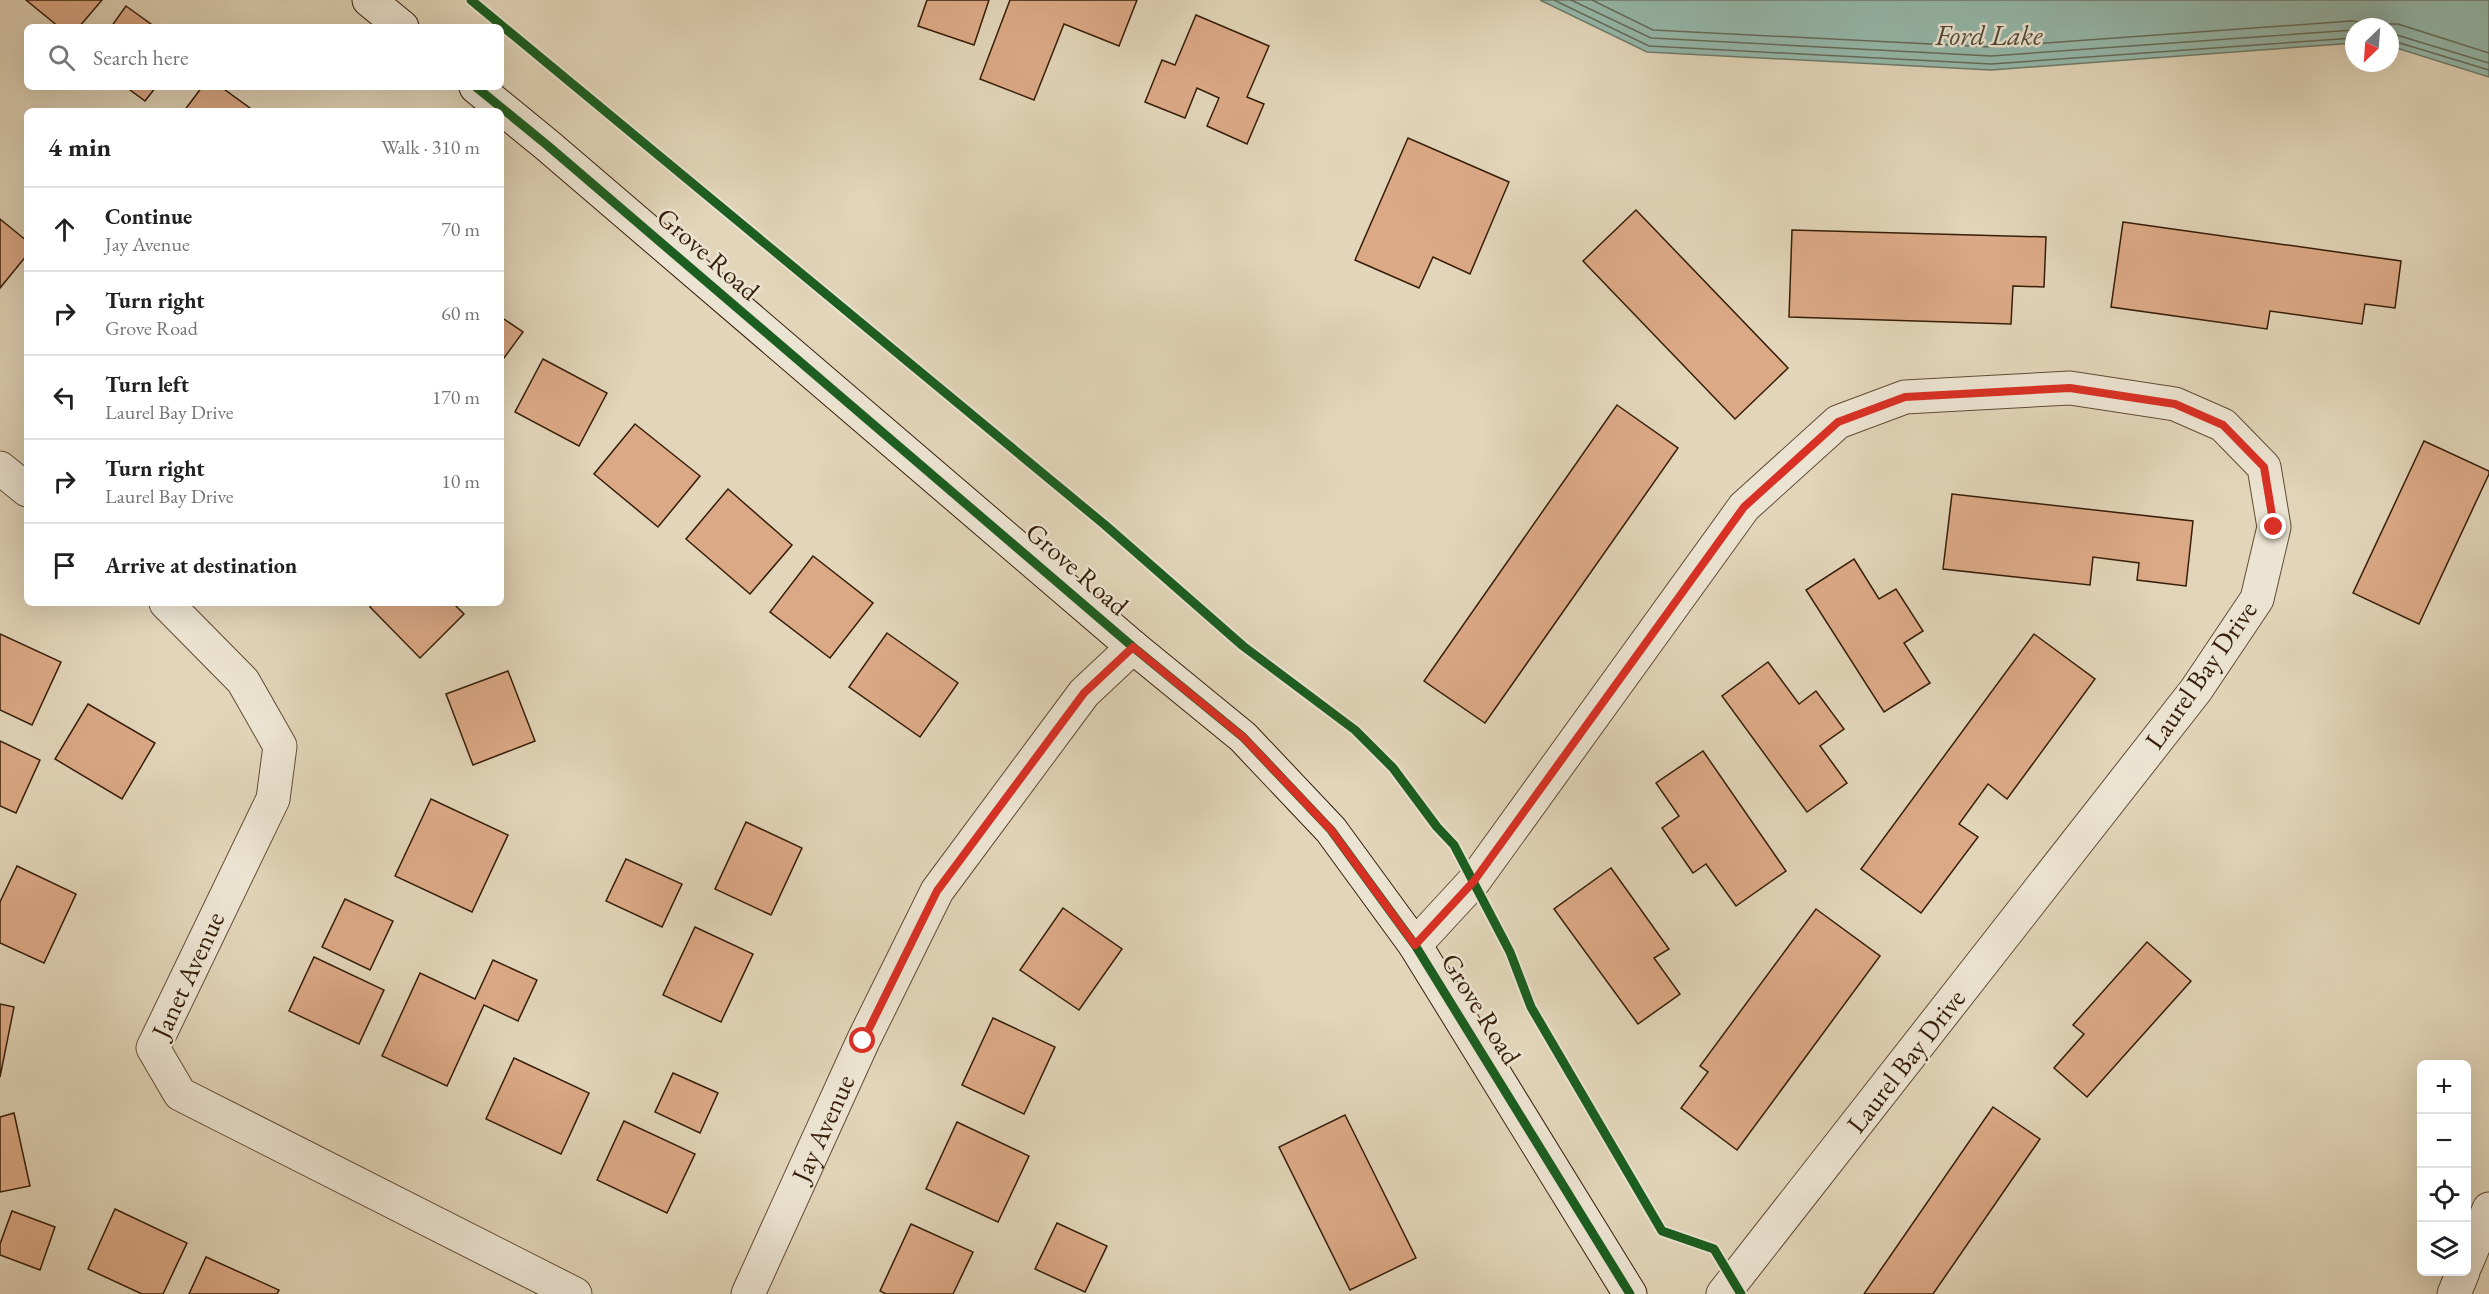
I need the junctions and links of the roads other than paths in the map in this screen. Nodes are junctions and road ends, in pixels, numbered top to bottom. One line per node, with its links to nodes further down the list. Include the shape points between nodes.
1 (369, 0): 2 (street)
2 (398, 24)
3 (480, 90): 4 (street, Grove Road)
4 (501, 108)
5 (504, 110): 9 (street, Grove Road)
6 (0, 468): 7 (street)
7 (24, 488)
8 (169, 606): 14 (street, Janet Avenue, via 243,681 280,746 273,799 153,1048 180,1095)
9 (1133, 647): 10 (street, Grove Road, via 1243,737 1331,830); 15 (street, Jay Avenue, via 1084,693 937,891 863,1041)
10 (1415, 945): 16 (street, Grove Road); 17 (street, Laurel Bay Drive, via 1474,881 1744,507 1838,422 1905,397 2070,388 2175,404 2223,425 2264,467 2274,527 2256,599 2196,690)
11 (2489, 1209): 12 (street)
12 (2471, 1252)
13 (2461, 1276): 18 (street)
14 (574, 1294)
15 (748, 1294)
16 (1630, 1294)
17 (1723, 1294)
18 (2454, 1294)

